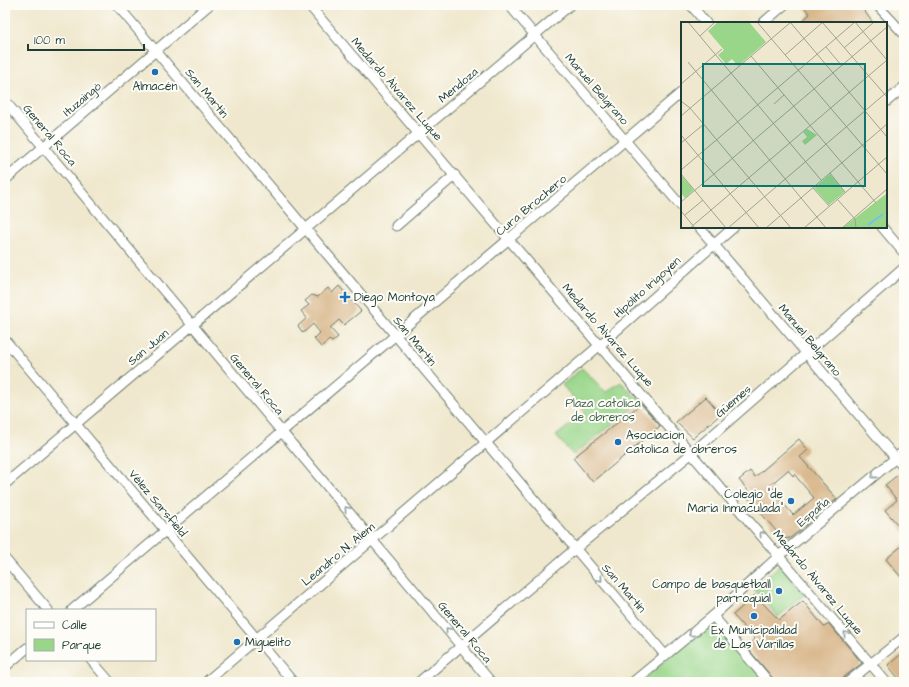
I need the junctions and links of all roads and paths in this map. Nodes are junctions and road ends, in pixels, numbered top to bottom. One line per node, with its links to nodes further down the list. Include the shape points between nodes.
1 (117, 5): 13 (street, San Martín)
2 (210, 5): 13 (street, Ituzaingó)
3 (310, 5): 18 (street, Medardo Álvarez Luque)
4 (509, 5): 12 (street, Manuel Belgrano)
5 (570, 5): 12 (street, Mendoza)
6 (691, 5): 9 (street)
7 (878, 5): 11 (street)
8 (781, 6): 10 (street)
9 (705, 22)
10 (764, 22)
11 (904, 34)
12 (535, 35): 18 (street, Mendoza); 19 (street, Manuel Belgrano)
13 (156, 52): 20 (street, Ituzaingó); 28 (street, San Martín)
14 (904, 87): 17 (street)
15 (681, 93): 19 (street, Cura Brochero)
16 (5, 101): 20 (street, General Roca)
17 (887, 101)
18 (419, 133): 21 (street, Medardo Álvarez Luque); 28 (street, Mendoza)
19 (625, 140): 23 (street, Manuel Belgrano); 29 (street, Cura Brochero)
20 (44, 147): 22 (street, Ituzaingó); 33 (street, General Roca)
21 (455, 175): 24 (street); 29 (street, Medardo Álvarez Luque)
22 (5, 180)
23 (681, 206)
24 (396, 226)
25 (700, 228): 30 (street, Manuel Belgrano)
26 (733, 228): 30 (street, Hipólito Irigoyen)
27 (883, 228): 31 (street)
28 (306, 229): 33 (street, San Juan); 34 (street, San Martín)
29 (509, 239): 34 (street, Cura Brochero); 36 (street, Medardo Álvarez Luque)
30 (713, 244): 36 (street, Hipólito Irigoyen); 37 (street, Manuel Belgrano)
31 (904, 253)
32 (904, 268): 37 (street, Güemes)
33 (193, 325): 38 (street, San Juan); 39 (street, General Roca)
34 (395, 336): 39 (street, Cura Brochero); 40 (street, San Martín)
35 (5, 340): 38 (street, Vélez Sarsfield)
36 (600, 345): 40 (street, Hipólito Irigoyen); 42 (street, Medardo Álvarez Luque)
37 (806, 353): 42 (street, Güemes); 43 (street, Manuel Belgrano)
38 (76, 424): 45 (street, San Juan); 46 (street, Vélez Sarsfield)
39 (282, 432): 46 (street, Cura Brochero); 47 (street, General Roca, one-way to 39)
40 (486, 443): 47 (street, Leandro N. Alem); 48 (street, San Martín)
41 (904, 451): 43 (street, España)
42 (692, 453): 48 (street, Güemes); 49 (street, Medardo Álvarez Luque, one-way to 42)
43 (896, 458): 44 (street, Manuel Belgrano); 49 (street, España, one-way to 49)
44 (904, 468)
45 (5, 484)
46 (165, 531): 52 (street, Cura Brochero); 55 (street, Vélez Sarsfield)
47 (372, 540): 55 (street, Leandro N. Alem); 56 (street, General Roca, one-way to 47)
48 (575, 549): 56 (street, Güemes); 58 (street, San Martín, one-way to 58)
49 (780, 555): 53 (street, España); 60 (street, Medardo Álvarez Luque, one-way to 49)
50 (5, 559): 51 (street)
51 (47, 609)
52 (73, 609)
53 (713, 616): 58 (street, España, one-way to 58); 68 (street)
54 (904, 636): 60 (street)
55 (256, 639): 63 (street, Leandro N. Alem); 64 (street, Vélez Sarsfield)
56 (461, 646): 65 (street, Güemes); 66 (street, General Roca)
57 (26, 649): 61 (street)
58 (665, 655): 67 (street, España)
59 (92, 661): 62 (street)
60 (871, 664): 69 (street); 70 (street, Medardo Álvarez Luque)
61 (5, 667)
62 (110, 682)
63 (206, 682)
64 (293, 682)
65 (419, 682)
66 (491, 682)
67 (633, 682)
68 (770, 682)
69 (848, 682)
70 (886, 682)

